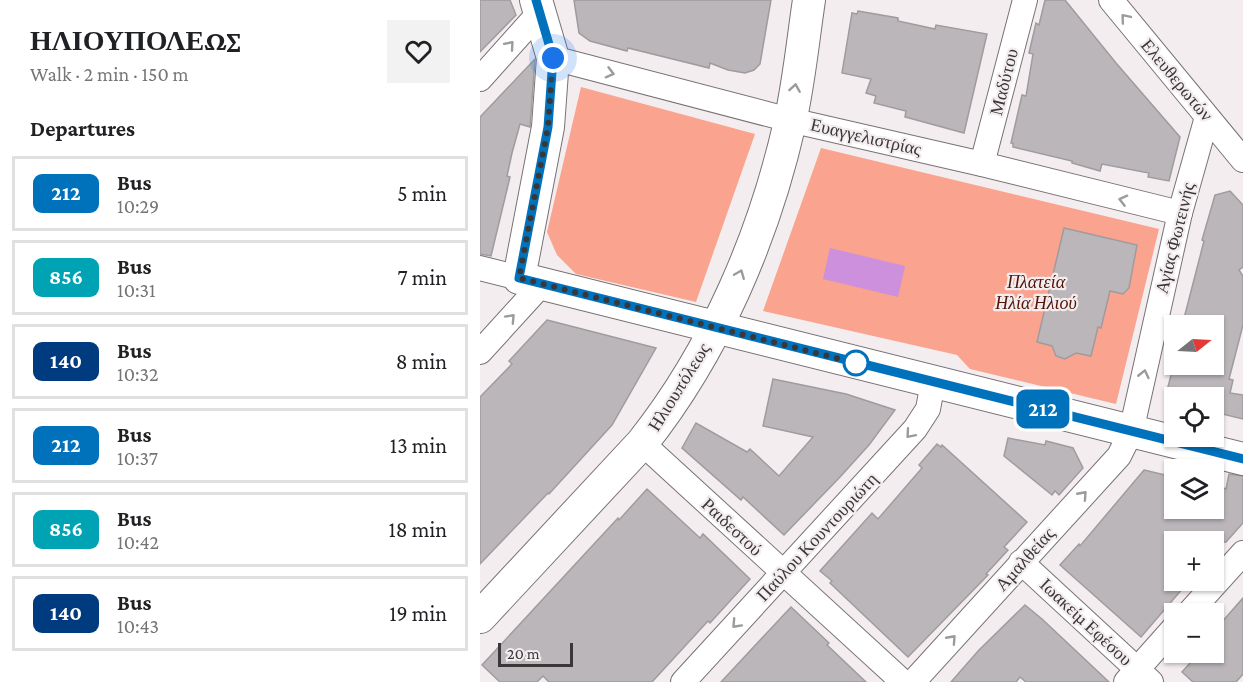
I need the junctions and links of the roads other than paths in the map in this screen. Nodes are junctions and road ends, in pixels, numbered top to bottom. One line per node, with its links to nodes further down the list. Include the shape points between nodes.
1 (809, 0): 8 (main road, Ηλιουπόλεως, one-way to 1)
2 (1025, 0): 10 (street, Μαδύτου)
3 (1111, 0): 7 (street, Ελευθερωτών, one-way to 3)
4 (538, 6): 5 (main road); 6 (street, one-way to 4)
5 (553, 58): 8 (street, Ευαγγελιστρίας, one-way to 8); 13 (main road)
6 (480, 79)
7 (1207, 117): 9 (street, Ελευθερωτών); 11 (street, Αγίας Φωτεινής)
8 (790, 120): 10 (street, Ευαγγελιστρίας); 14 (main road, Ηλιουπόλεως, one-way to 8, via 743,269 774,183)
9 (1243, 160)
10 (982, 164): 11 (street, Ευαγγελιστρίας, one-way to 10)
11 (1180, 213): 17 (street, Αγίας Φωτεινής, one-way to 11)
12 (480, 268): 13 (street)
13 (531, 281): 14 (main road); 15 (street, one-way to 13)
14 (716, 327): 16 (main road); 18 (main road, Ηλιουπόλεως, via 664,416)
15 (480, 352)
16 (933, 382): 17 (main road); 22 (street, Παύλου Κουντουριώτη, one-way to 22, via 928,409 915,429)
17 (1131, 432): 19 (main road); 21 (street, Αμαλθείας, one-way to 17, via 1119,456)
18 (642, 443): 22 (street, Ραιδεστού); 24 (main road, Ηλιουπόλεως)
19 (1243, 459)
20 (1243, 554): 23 (street)
21 (1021, 562): 26 (street, Ιωακείμ Εφέσου); 29 (street, Αμαλθείας, one-way to 21)
22 (783, 573): 27 (street, Παύλου Κουντουριώτη, one-way to 27); 28 (street, Ραιδεστού)
23 (1198, 603)
24 (480, 617)
25 (1164, 642): 26 (street)
26 (1138, 678)
27 (684, 682)
28 (903, 682)
29 (912, 682)

